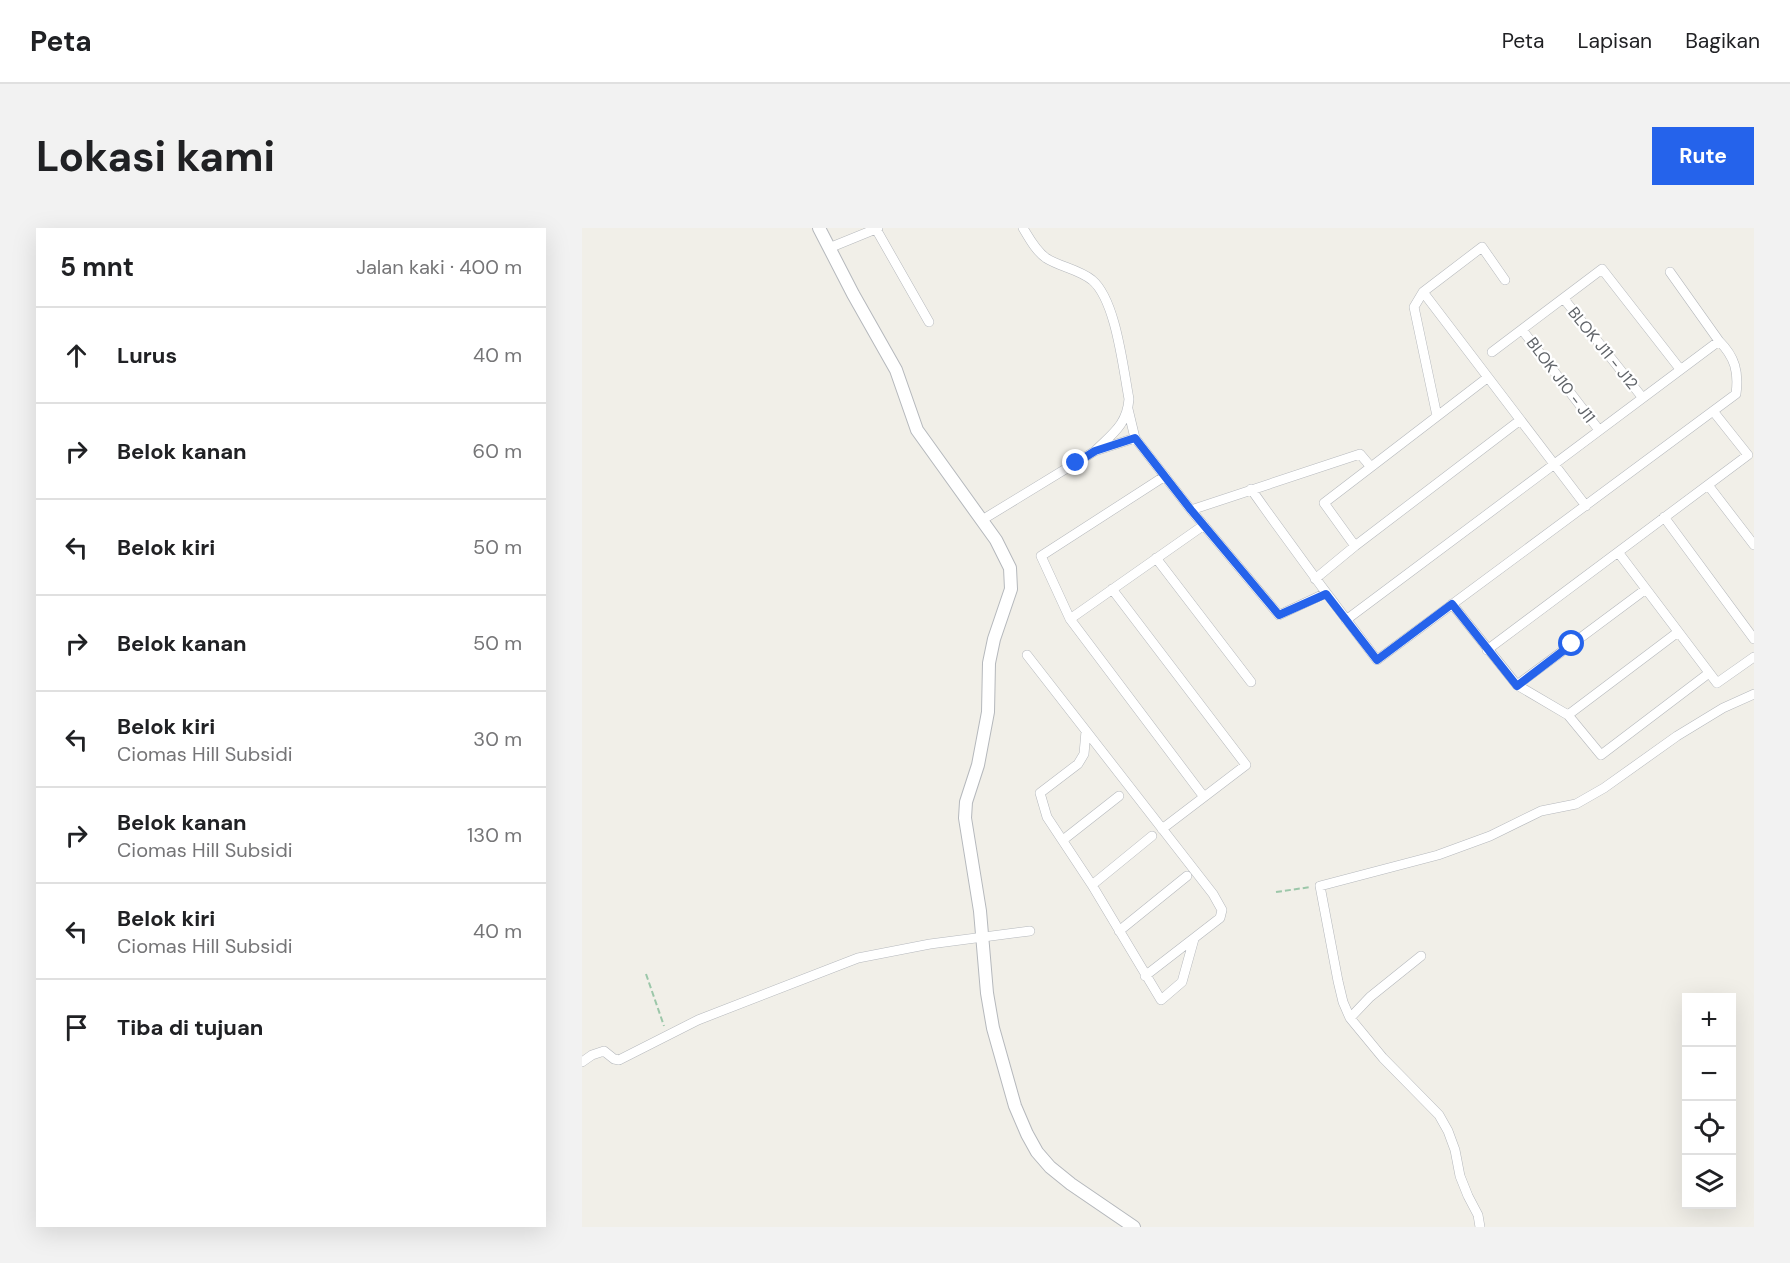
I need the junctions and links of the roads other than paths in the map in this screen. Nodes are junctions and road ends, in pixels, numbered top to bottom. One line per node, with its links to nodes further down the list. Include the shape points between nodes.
1 (819, 228): 4 (street)
2 (877, 228): 4 (street); 9 (street)
3 (1023, 228): 16 (street, via 1047,259 1085,275 1099,288 1116,330)
4 (829, 248): 31 (street, via 896,370 917,430)
5 (1670, 272): 11 (street)
6 (1505, 280): 7 (street, via 1482,247)
7 (1423, 292): 14 (street); 18 (street, via 1414,307)
8 (1564, 299): 10 (street); 13 (street, via 1602,269); 15 (street, BLOK J11 - J12)
9 (929, 322)
10 (1523, 331): 12 (street); 20 (street, BLOK J10 - J11)
11 (1719, 341): 13 (street); 17 (street, via 1734,359 1738,379 1736,394)
12 (1492, 352)
13 (1680, 369): 15 (street)
14 (1487, 378): 18 (street); 19 (street)
15 (1642, 397): 20 (street)
16 (1128, 409): 21 (street); 22 (street, via 1124,422)
17 (1713, 411): 26 (street, via 1748,455); 28 (street)
18 (1437, 416): 24 (street)
19 (1519, 421): 23 (street); 34 (street)
20 (1599, 430): 23 (street)
21 (1135, 438): 22 (street); 25 (street)
22 (1095, 451): 31 (street)
23 (1553, 464): 28 (street); 43 (street)
24 (1371, 467): 27 (street, via 1360,454); 34 (street, via 1324,503)
25 (1165, 476): 29 (street); 42 (street, via 1041,556)
26 (1708, 485): 30 (street); 33 (street)
27 (1251, 489): 29 (street); 37 (street)
28 (1586, 506): 41 (street)
29 (1191, 510): 32 (street)
30 (1664, 517): 35 (street); 45 (street)
31 (982, 520): 64 (street, via 1007,559 1011,589 994,639 989,663 988,712 966,802)
32 (1204, 525): 36 (street); 40 (street, via 1279,615)
33 (1754, 545)
34 (1355, 546): 37 (street)
35 (1618, 552): 39 (street); 46 (street)
36 (1156, 558): 38 (street); 50 (street)
37 (1315, 579): 40 (street)
38 (1112, 589): 42 (street); 56 (street, via 1246,765)
39 (1646, 590): 44 (street); 51 (street)
40 (1326, 594): 43 (street)
41 (1452, 604): 43 (street, via 1377,660); 46 (street)
42 (1070, 619): 56 (street)
43 (1346, 620)
44 (1678, 632): 49 (street); 53 (street)
45 (1754, 639)
46 (1487, 650): 51 (street)
47 (1027, 655): 54 (street)
48 (1754, 657): 49 (street, via 1717,683)
49 (1709, 673): 53 (street, via 1601,755)
50 (1251, 682)
51 (1517, 686): 53 (street)
52 (1754, 694): 68 (street, via 1677,736 1576,804 1541,811 1490,837 1429,858 1320,886 1338,981)
53 (1568, 715)
54 (1086, 731): 57 (street); 59 (street, via 1084,754 1078,764 1040,793 1047,817)
55 (1119, 796): 59 (street)
56 (1204, 797): 57 (street)
57 (1162, 829): 65 (street, via 1222,910 1220,918)
58 (1152, 836): 61 (street)
59 (1063, 840): 61 (street)
60 (1187, 876): 63 (street)
61 (1092, 885): 63 (street)
62 (1030, 931): 64 (street)
63 (1119, 931): 67 (street)
64 (983, 938): 69 (street, via 850,960 666,1035 620,1059 604,1051); 70 (street, via 993,1028 1027,1134 1050,1167)
65 (1194, 938): 67 (street); 67 (street, via 1182,982 1161,1000)
66 (1421, 956): 68 (street)
67 (1145, 976)
68 (1350, 1018): 71 (street, via 1383,1059 1439,1115 1455,1149 1460,1176)
69 (582, 1062)
70 (1134, 1227)
71 (1480, 1227)

